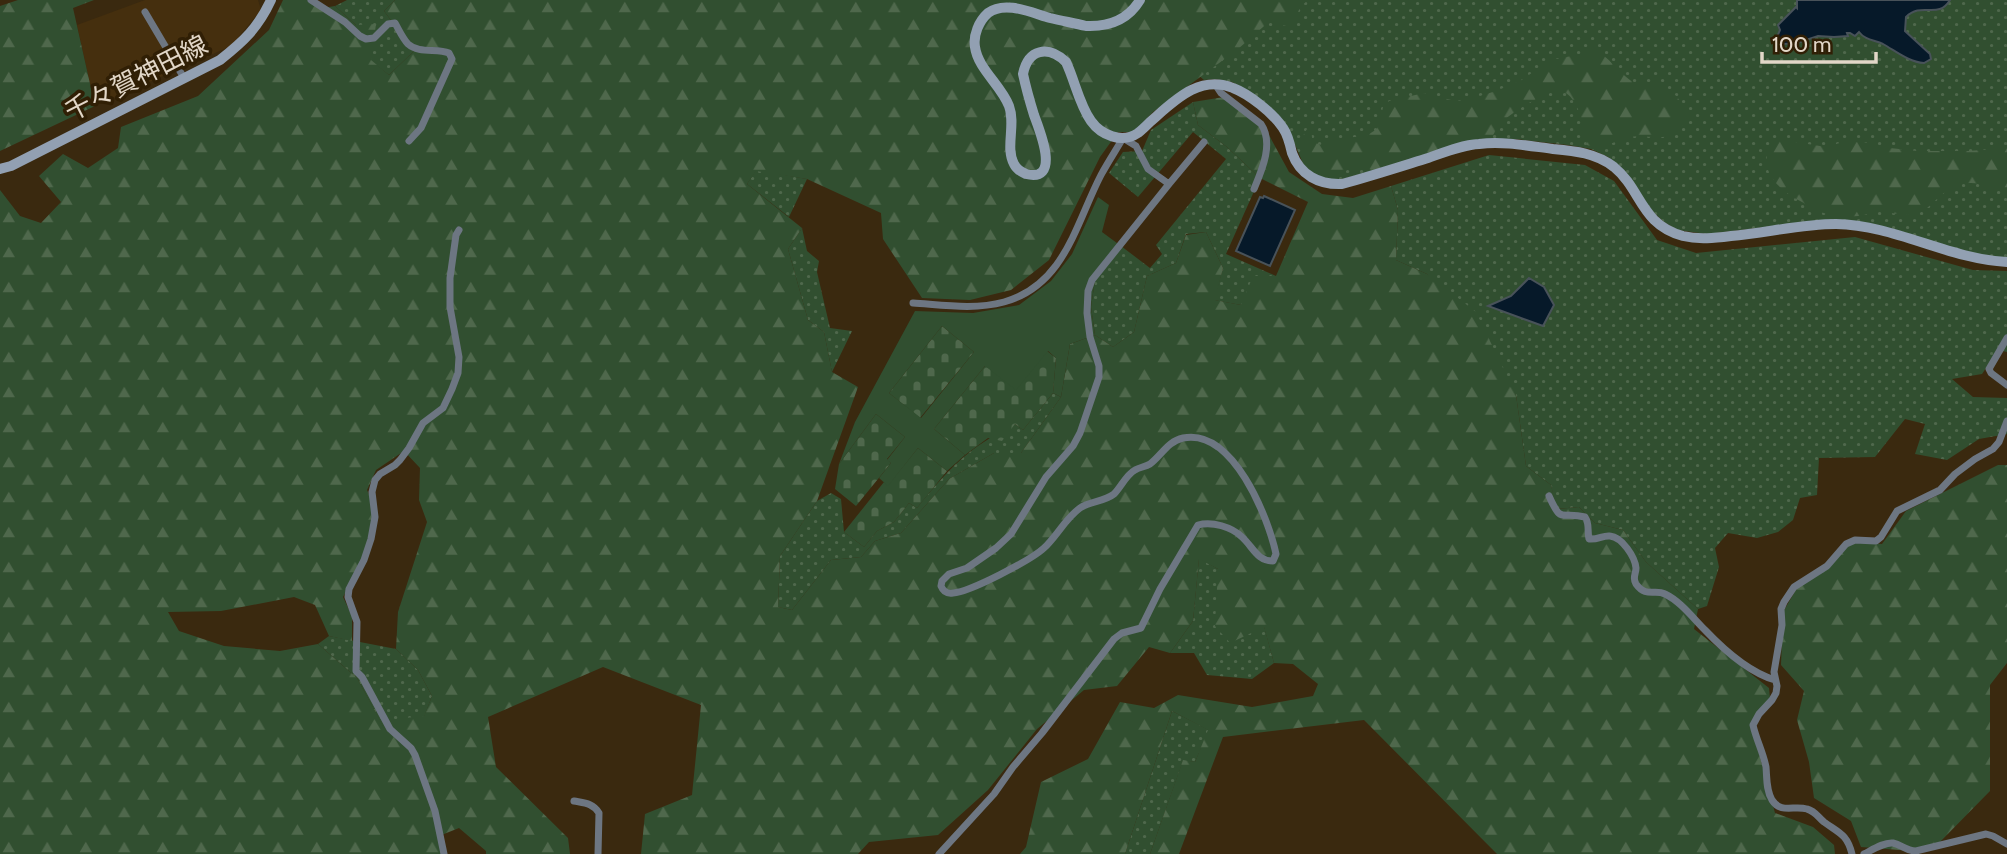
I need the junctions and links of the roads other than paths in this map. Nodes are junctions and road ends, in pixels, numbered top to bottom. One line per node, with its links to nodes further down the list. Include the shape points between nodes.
1 (271, 0): 5 (street, 千々賀神田線, via 248,37 220,60)
2 (311, 0): 8 (street, via 366,39 396,23 409,45 449,53 452,59 421,128)
3 (1140, 0): 7 (street, via 1125,17 1099,26 998,8 982,21 974,40 979,60 1009,107 1011,152 1023,173 1041,171 1047,158 1023,74 1030,57 1037,53 1052,53 1066,62 1096,128)
4 (145, 12): 5 (street)
5 (184, 78): 10 (street, 千々賀神田線)
6 (1215, 84): 7 (street, via 1180,96 1139,133); 12 (street, via 1265,130 1264,165); 14 (street, via 1248,96 1278,121 1300,169 1325,183 1342,184 1477,144 1534,146 1603,160 1619,172 1654,220 1682,236 1848,225)
7 (1123, 138): 11 (street, via 1136,146 1148,169); 15 (street, via 1063,257 1049,275 1007,301 960,306)
8 (409, 141)
9 (1204, 142): 11 (street)
10 (0, 169)
11 (1169, 184): 25 (street, via 1092,280 1087,313 1099,377 1073,446 1046,477 1011,534 967,568 948,574 941,586 946,592 964,590 993,579 1043,549 1082,506 1107,498 1135,470 1182,438 1213,444 1237,465 1266,522 1275,559 1261,558 1236,532 1212,524 1198,525 1141,628 1114,639 994,794)
12 (1255, 189)
13 (459, 230): 23 (street, via 450,278 458,373 443,408 423,423 400,460 375,481 370,539 348,597 357,622 356,671 390,729 415,755)
14 (2007, 262)
15 (914, 303)
16 (2007, 338): 17 (street, via 1989,369)
17 (2007, 385)
18 (2007, 421): 20 (street, via 1993,449 1940,490 1897,511 1876,541 1846,544 1826,566 1794,587 1781,609)
19 (1549, 496): 20 (street, via 1563,517 1585,517 1590,539 1607,535 1629,550 1636,568 1635,583 1647,593 1664,594 1741,662)
20 (1775, 680): 26 (street, via 1776,693 1753,725 1772,800 1785,809 1815,812 1841,832)
21 (574, 801): 24 (street, via 590,804 599,813)
22 (2007, 844): 27 (street, via 1986,834 1916,851 1886,844)
23 (444, 854)
24 (597, 854)
25 (939, 854)
26 (1852, 854)
27 (1864, 854)

